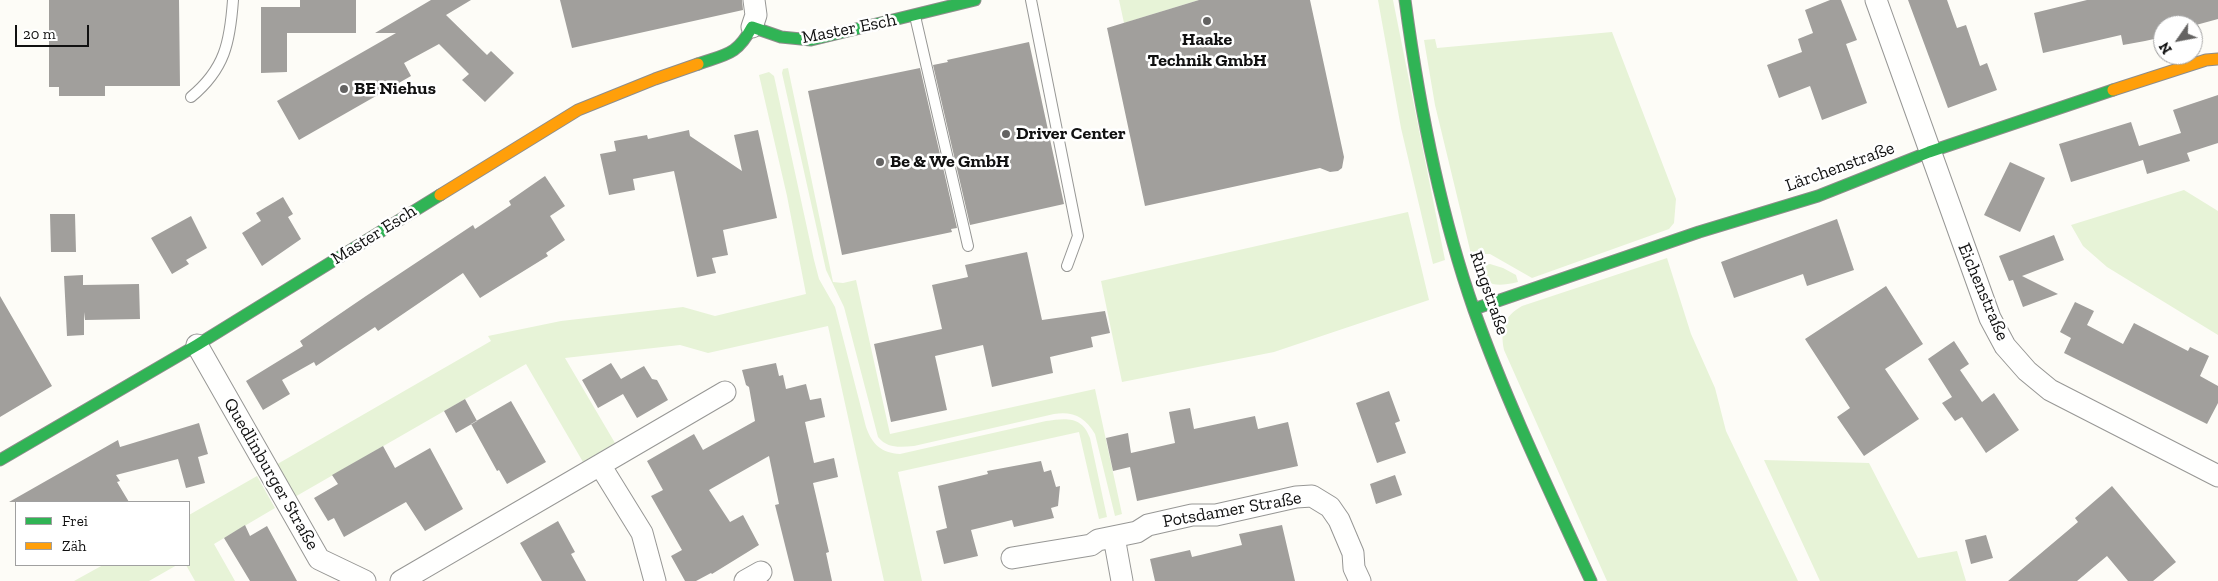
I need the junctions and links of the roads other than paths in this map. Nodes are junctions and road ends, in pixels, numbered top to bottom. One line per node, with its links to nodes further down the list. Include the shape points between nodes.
1 (234, 0): 10 (lane, via 224,53 217,71)
2 (754, 0): 8 (street, Master Esch, via 756,15)
3 (975, 0): 7 (street, Master Esch)
4 (1031, 0): 13 (lane, via 1078,236)
5 (1405, 0): 14 (street, Ringstraße, via 1421,108 1445,212)
6 (1876, 0): 11 (street, Eichenstraße)
7 (915, 16): 8 (street, Master Esch, via 811,40 796,41); 12 (lane)
8 (752, 27): 15 (street, Master Esch, via 734,52 578,110)
9 (2218, 59): 11 (street, Lärchenstraße, via 2124,86)
10 (192, 97)
11 (1929, 152): 14 (street, Lärchenstraße, via 1818,196 1700,232); 19 (street, Eichenstraße, via 1990,318 2005,346 2050,390)
12 (968, 246)
13 (1067, 266)
14 (1474, 309): 27 (street, Ringstraße)
15 (197, 345): 17 (street, Master Esch); 22 (street, Quedlinburger Straße, via 319,559)
16 (725, 392): 18 (street)
17 (0, 460)
18 (600, 465): 23 (street); 24 (street, via 642,533)
19 (2218, 476)
20 (1114, 537): 21 (street, Potsdamer Straße, via 1063,551); 25 (street); 26 (street, Potsdamer Straße, via 1192,515 1216,515 1312,496 1330,507 1339,520)
21 (1012, 558)
22 (365, 581)
23 (401, 581)
24 (655, 581)
25 (1122, 581)
26 (1360, 581)
27 (1591, 581)

